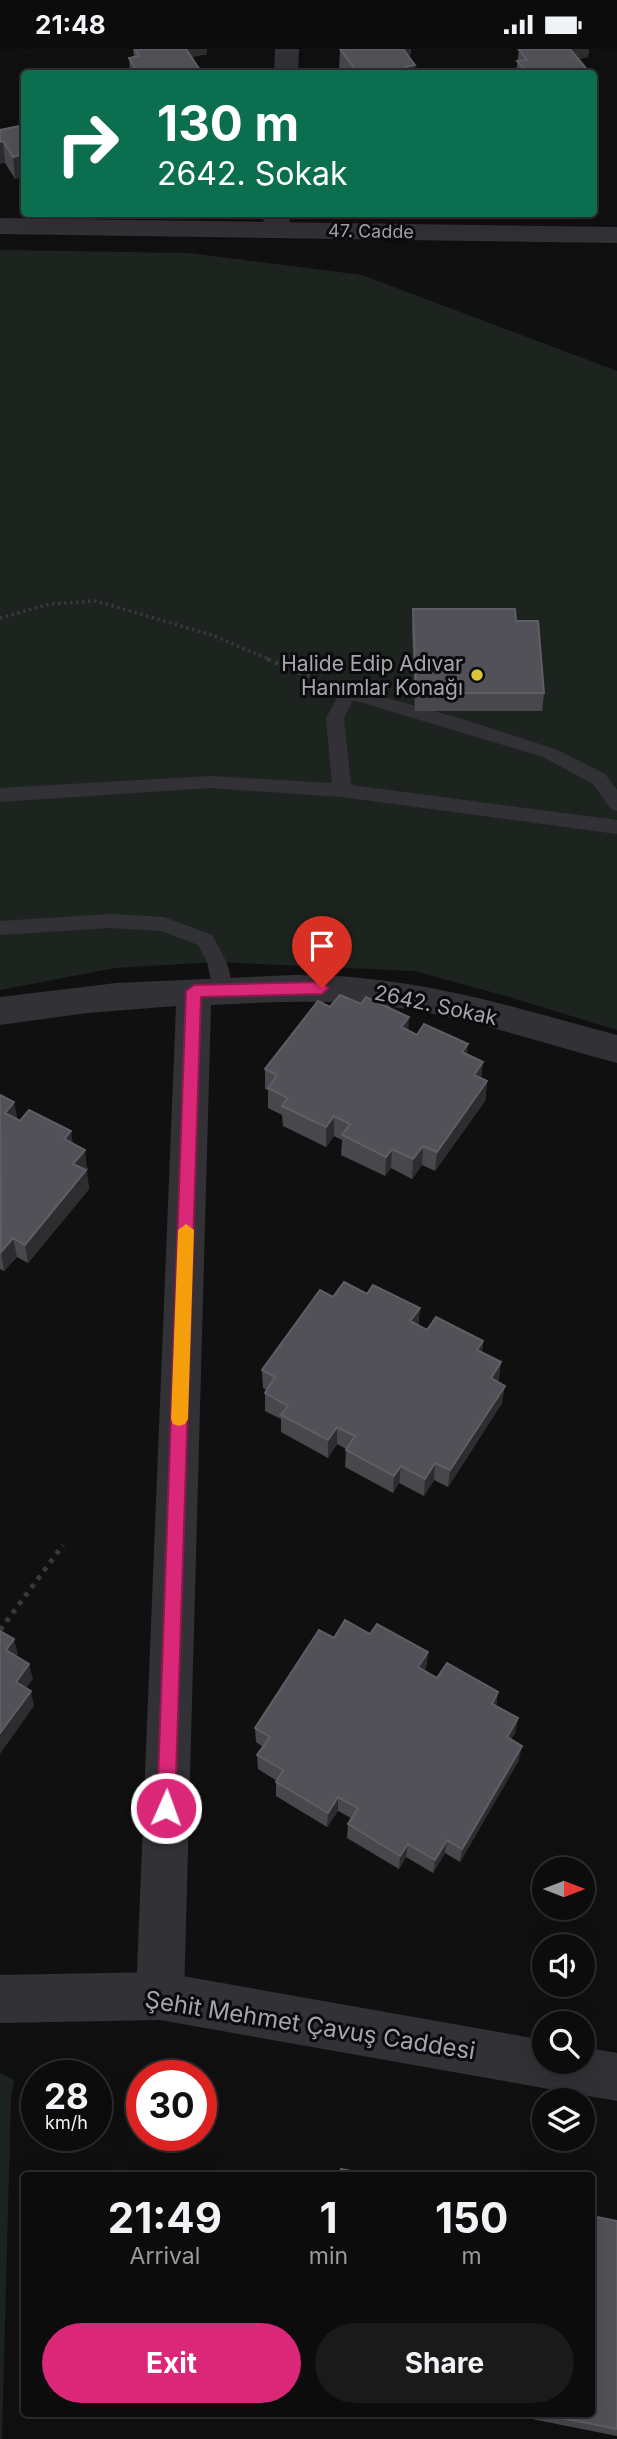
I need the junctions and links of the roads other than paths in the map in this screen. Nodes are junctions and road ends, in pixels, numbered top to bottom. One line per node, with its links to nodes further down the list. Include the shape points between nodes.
1 (287, 49): 2 (street)
2 (286, 70)
3 (276, 221): 4 (street, 47. Cadde); 5 (street, 47. Cadde)
4 (0, 226)
5 (617, 235)
6 (342, 790): 7 (lane, via 210,782); 8 (lane, via 335,718 348,693 549,753 599,779); 9 (lane)
7 (0, 795)
8 (617, 804)
9 (617, 827)
10 (0, 929): 11 (lane, via 110,921 164,924 205,940 217,962)
11 (208, 991): 12 (street, 2642. Sokak, via 58,1001); 13 (street, 2642. Sokak, via 303,987 397,994); 14 (street)
12 (0, 1011)
13 (617, 1049)
14 (160, 1996): 15 (street, Şehit Mehmet Çavuş Caddesi); 16 (street, Şehit Mehmet Çavuş Caddesi)
15 (0, 1999)
16 (617, 2077)

